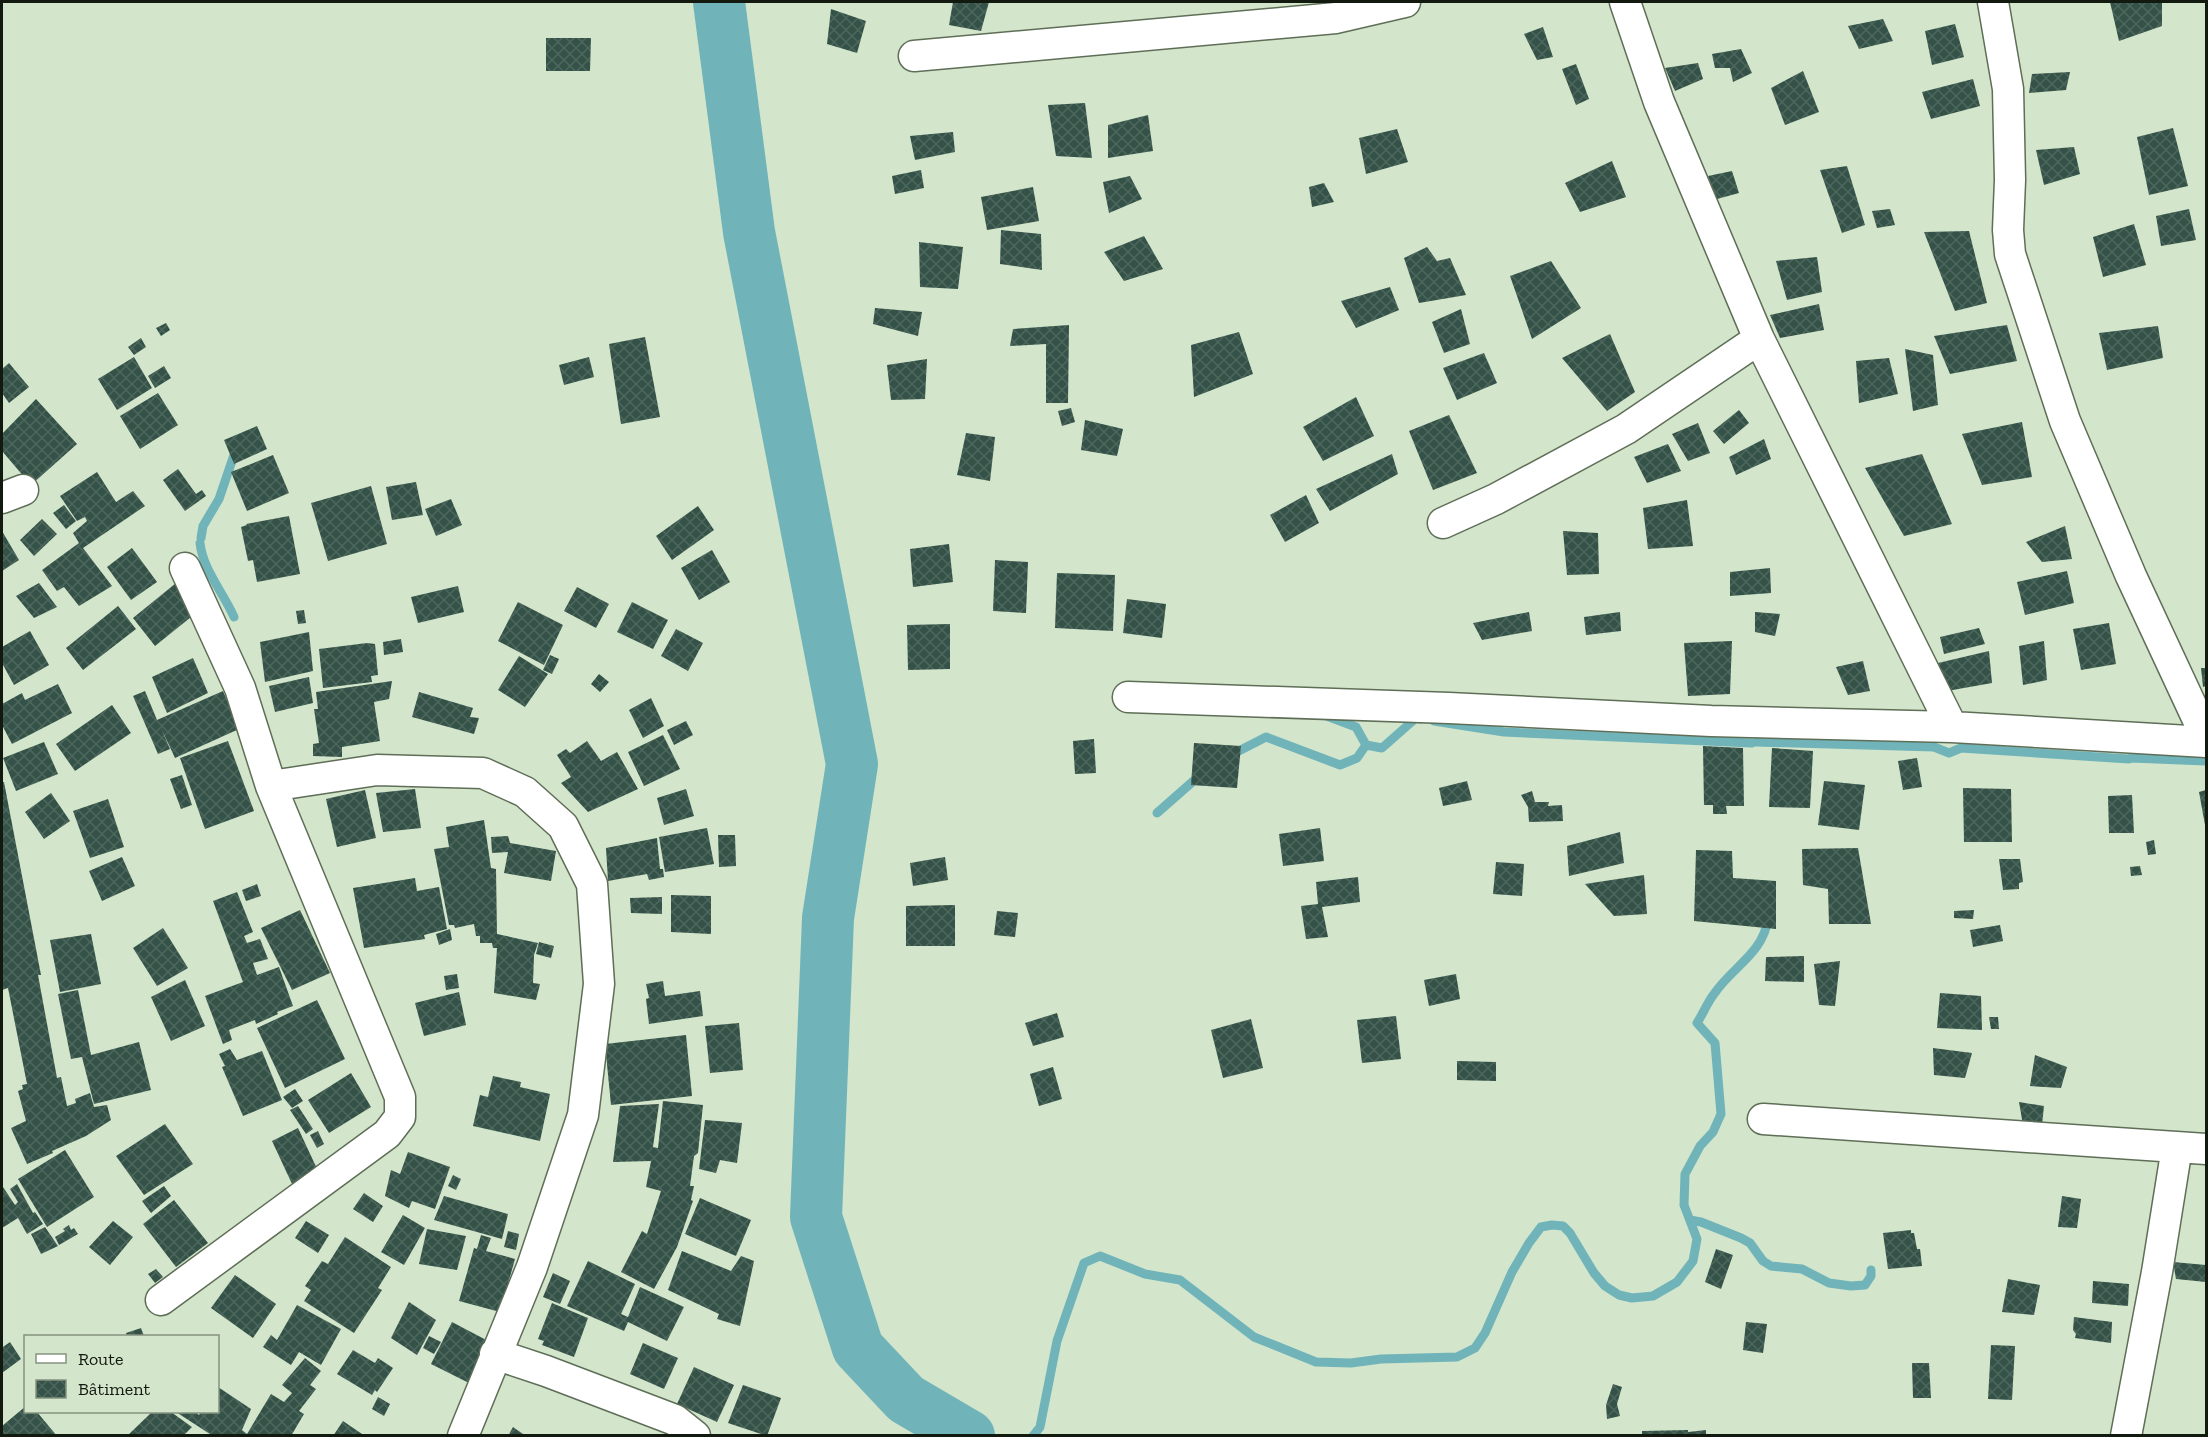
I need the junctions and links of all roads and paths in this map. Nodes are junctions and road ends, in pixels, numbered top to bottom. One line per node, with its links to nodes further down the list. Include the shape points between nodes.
1 (1405, 2): 4 (street, via 1336,18)
2 (1625, 2): 5 (street, via 1659,102)
3 (1993, 2): 10 (street, via 2008,89 2010,254 2065,421)
4 (914, 56)
5 (1759, 339): 6 (street, via 1626,429); 9 (street)
6 (1443, 523)
7 (185, 568): 12 (street, via 240,688)
8 (1128, 698): 9 (street)
9 (1952, 727): 11 (street)
10 (2206, 737)
11 (2206, 742)
12 (271, 786): 16 (street, via 400,1097 400,1117 387,1134); 17 (street, via 377,770 483,773 525,792 563,826 592,884 599,984 584,1115 532,1267)
13 (1763, 1119): 14 (street)
14 (2177, 1147): 15 (street); 20 (street)
15 (2206, 1149)
16 (161, 1300)
17 (495, 1354): 18 (street); 19 (street, via 675,1420)
18 (463, 1436)
19 (695, 1436)
20 (2126, 1436)

